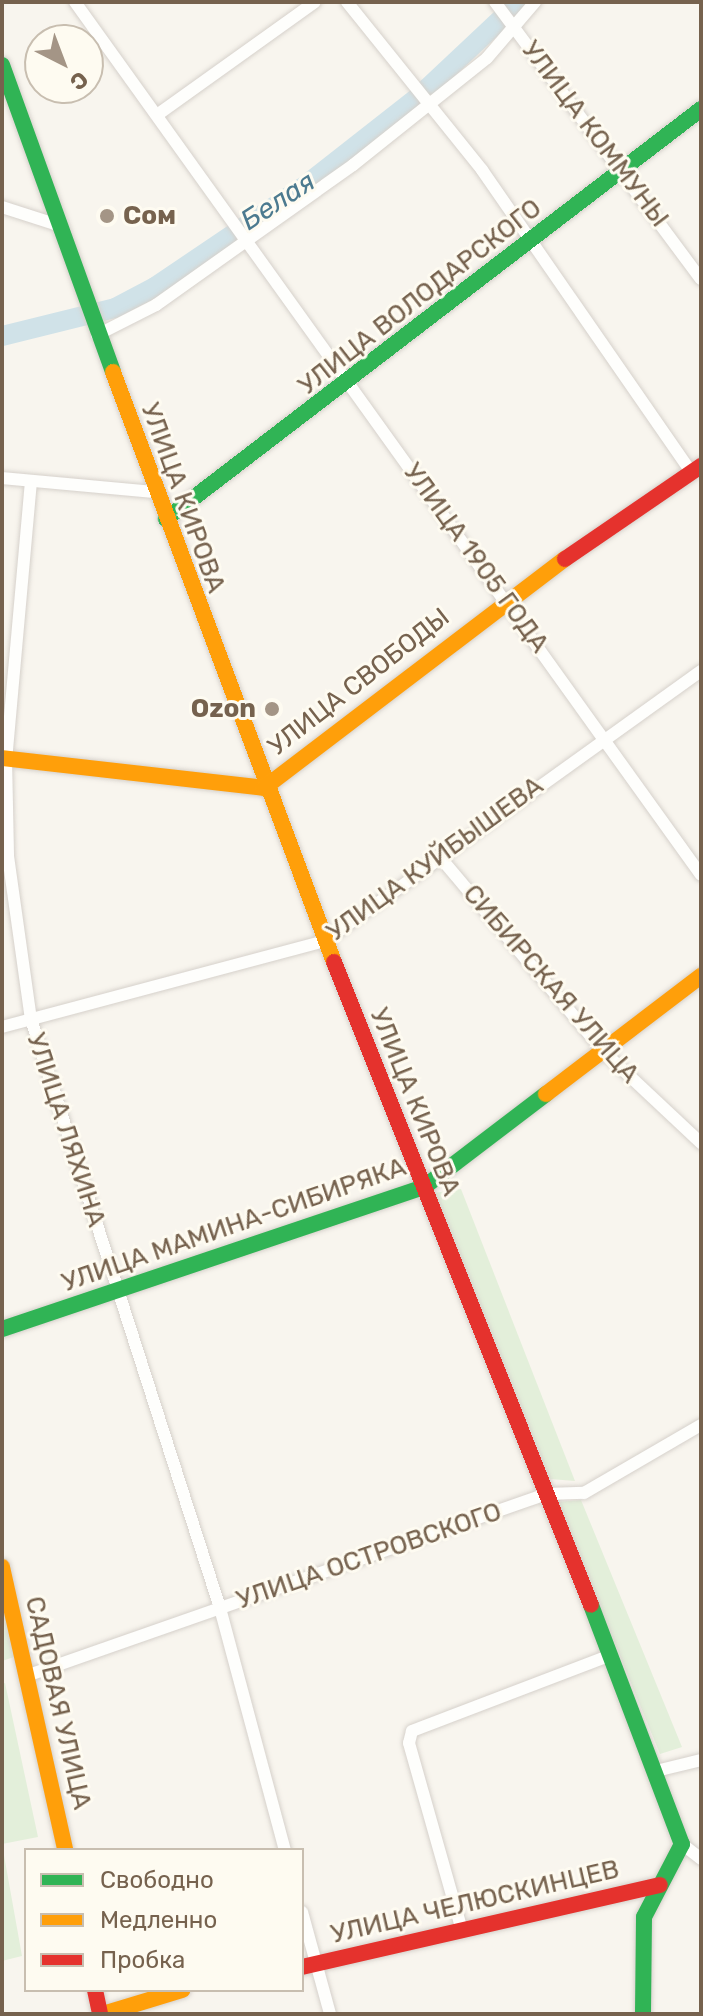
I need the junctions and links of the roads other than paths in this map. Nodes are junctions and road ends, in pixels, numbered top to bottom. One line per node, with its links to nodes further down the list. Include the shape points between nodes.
1 (75, 2): 10 (street)
2 (315, 2): 10 (street)
3 (347, 2): 8 (street)
4 (535, 2): 6 (street)
5 (496, 4): 6 (street, УЛИЦА КОММУНЫ)
6 (516, 29): 8 (street); 11 (street, УЛИЦА КОММУНЫ)
7 (2, 65): 13 (main road)
8 (429, 106): 14 (street); 15 (street)
9 (701, 109): 11 (main road, УЛИЦА ВОЛОДАРСКОГО)
10 (157, 115): 14 (street, УЛИЦА 1905 ГОДА)
11 (623, 169): 15 (main road, УЛИЦА ВОЛОДАРСКОГО); 16 (street, УЛИЦА КОММУНЫ)
12 (2, 207): 13 (street)
13 (61, 226): 17 (main road, УЛИЦА КИРОВА)
14 (248, 242): 17 (street); 18 (street, УЛИЦА 1905 ГОДА)
15 (532, 242): 18 (main road, УЛИЦА ВОЛОДАРСКОГО); 19 (street)
16 (701, 279)
17 (97, 335): 22 (main road, УЛИЦА КИРОВА)
18 (348, 384): 23 (main road, УЛИЦА ВОЛОДАРСКОГО); 24 (street, УЛИЦА 1905 ГОДА)
19 (698, 475): 24 (main road, УЛИЦА СВОБОДЫ)
20 (2, 478): 21 (street)
21 (31, 481): 22 (street); 27 (street, УЛИЦА ЛЯХИНА)
22 (153, 492): 23 (main road, УЛИЦА КИРОВА)
23 (166, 519): 28 (main road, УЛИЦА КИРОВА)
24 (507, 599): 26 (street, УЛИЦА 1905 ГОДА); 28 (main road, УЛИЦА СВОБОДЫ)
25 (701, 671): 26 (street, УЛИЦА КУЙБЫШЕВА)
26 (604, 737): 29 (street, УЛИЦА КУЙБЫШЕВА); 30 (street, УЛИЦА 1905 ГОДА)
27 (4, 758): 28 (main road, УЛИЦА СВОБОДЫ); 33 (street, УЛИЦА ЛЯХИНА, via 8,856)
28 (264, 788): 31 (main road, УЛИЦА КИРОВА)
29 (439, 856): 31 (street, УЛИЦА КУЙБЫШЕВА); 35 (street, СИБИРСКАЯ УЛИЦА)
30 (701, 875)
31 (325, 941): 33 (street, УЛИЦА КУЙБЫШЕВА); 37 (main road, УЛИЦА КИРОВА)
32 (701, 976): 35 (main road, УЛИЦА МАМИНА-СИБИРЯКА)
33 (31, 1019): 34 (street, УЛИЦА КУЙБЫШЕВА); 38 (street, УЛИЦА ЛЯХИНА)
34 (2, 1027)
35 (605, 1053): 36 (street, СИБИРСКАЯ УЛИЦА); 37 (main road, УЛИЦА МАМИНА-СИБИРЯКА)
36 (701, 1143)
37 (424, 1187): 38 (main road, УЛИЦА МАМИНА-СИБИРЯКА); 41 (main road, УЛИЦА КИРОВА)
38 (118, 1288): 39 (main road, УЛИЦА МАМИНА-СИБИРЯКА); 43 (street, УЛИЦА ЛЯХИНА)
39 (2, 1329)
40 (701, 1425): 41 (street, УЛИЦА ОСТРОВСКОГО, via 584,1493)
41 (546, 1494): 43 (street, УЛИЦА ОСТРОВСКОГО); 44 (main road, УЛИЦА КИРОВА)
42 (2, 1567): 45 (main road, САДОВАЯ УЛИЦА)
43 (220, 1608): 45 (street, УЛИЦА ОСТРОВСКОГО); 50 (street, УЛИЦА ЛЯХИНА)
44 (611, 1655): 47 (main road, УЛИЦА КИРОВА); 54 (street, via 412,1731 409,1743)
45 (29, 1675): 49 (main road, САДОВАЯ УЛИЦА)
46 (701, 1760): 47 (street)
47 (656, 1771): 48 (main road, УЛИЦА КИРОВА)
48 (682, 1844): 51 (street); 52 (main road)
49 (65, 1848)
50 (284, 1848)
51 (701, 1859)
52 (660, 1885): 54 (main road, УЛИЦА ЧЕЛЮСКИНЦЕВ); 60 (main road, via 644,1917)
53 (304, 1927): 55 (street)
54 (461, 1927): 55 (main road, УЛИЦА ЧЕЛЮСКИНЦЕВ)
55 (309, 1966): 59 (street)
56 (96, 1992): 58 (main road)
57 (175, 1992): 58 (main road)
58 (101, 2014)
59 (330, 2014)
60 (643, 2014)

